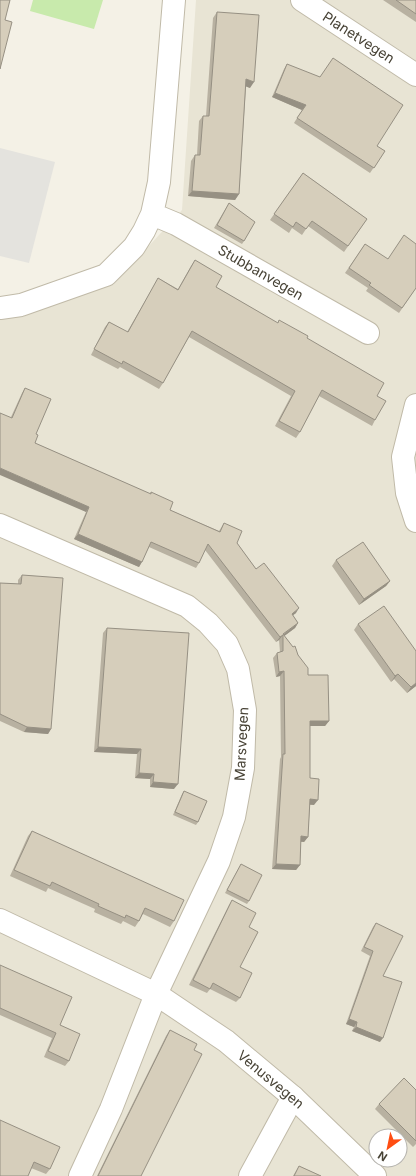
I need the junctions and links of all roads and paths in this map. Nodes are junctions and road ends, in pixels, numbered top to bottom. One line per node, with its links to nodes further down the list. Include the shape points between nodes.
1 (174, 0): 4 (street, via 159,182)
2 (302, 0): 3 (street, Planetvegen)
3 (416, 74)
4 (152, 214): 5 (street, via 134,247 106,275 21,305); 6 (street, Stubbanvegen, via 176,224)
5 (0, 308)
6 (368, 333)
7 (416, 405): 8 (street, via 403,457 407,493)
8 (416, 521)
9 (0, 525): 11 (street, Marsvegen, via 187,606 208,623 227,644 238,669 246,710 243,768 234,817 219,861)
10 (0, 920): 11 (street, Venusvegen)
11 (156, 994): 12 (street, Venusvegen, via 226,1041); 13 (street, via 111,1109)
12 (293, 1096): 14 (street); 15 (street, Venusvegen)
13 (80, 1176)
14 (250, 1176)
15 (375, 1176)

